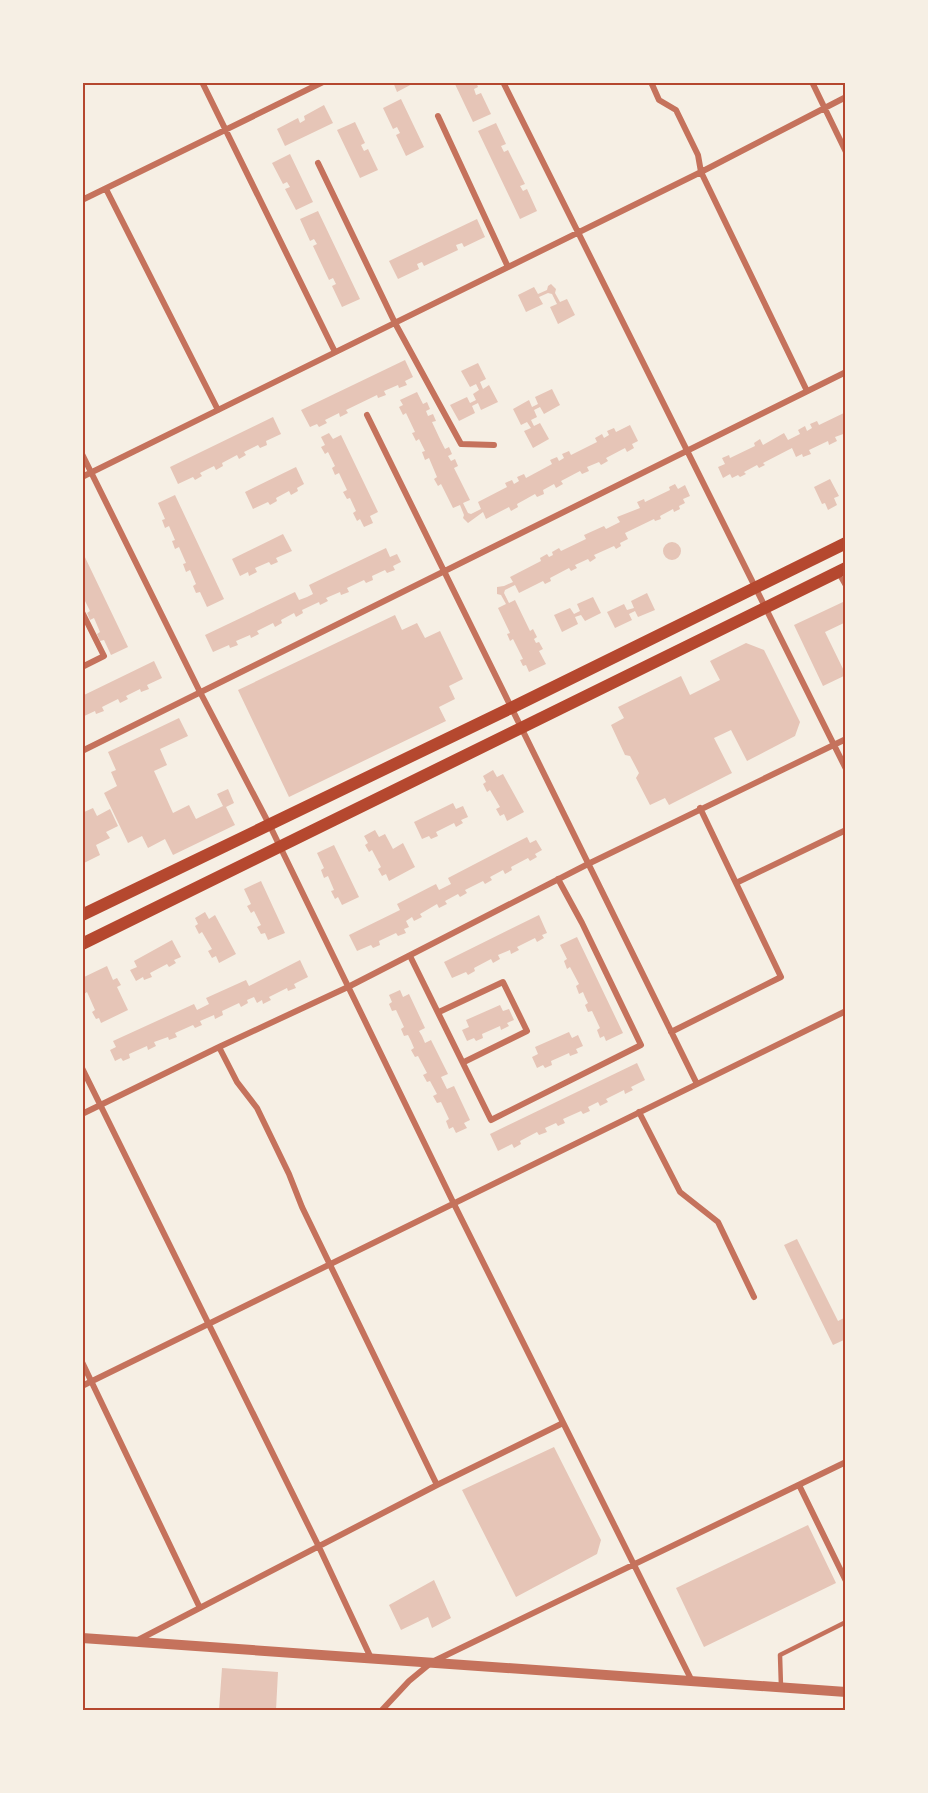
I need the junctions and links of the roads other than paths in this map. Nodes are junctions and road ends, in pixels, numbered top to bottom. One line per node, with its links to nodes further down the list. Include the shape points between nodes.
1 (202, 82): 9 (street)
2 (323, 82): 9 (street)
3 (503, 82): 15 (street)
4 (651, 82): 12 (street, via 659,100 676,110 698,155)
5 (812, 82): 7 (street)
6 (846, 97): 7 (street)
7 (824, 107): 10 (street); 12 (street)
8 (438, 116): 16 (street)
9 (225, 131): 13 (street); 18 (street)
10 (846, 152)
11 (318, 163): 17 (street)
12 (701, 171): 15 (street); 20 (street)
13 (106, 189): 14 (street); 21 (street)
14 (82, 200)
15 (577, 232): 16 (street); 24 (street)
16 (508, 267): 17 (street)
17 (395, 322): 18 (street); 23 (street, via 461,444)
18 (335, 352): 21 (street)
19 (846, 372): 20 (street)
20 (807, 391): 24 (street)
21 (218, 410): 26 (street)
22 (367, 415): 30 (street)
23 (494, 445)
24 (686, 453): 30 (street); 32 (street)
25 (82, 454): 26 (street)
26 (92, 472): 27 (street); 36 (street)
27 (82, 477)
28 (846, 543): 32 (main road)
29 (842, 570): 31 (lane); 33 (main road)
30 (444, 572): 36 (street); 37 (street)
31 (846, 587)
32 (754, 588): 33 (street); 37 (main road)
33 (765, 608): 38 (main road); 40 (street)
34 (82, 612): 35 (street, via 104,656)
35 (82, 666)
36 (200, 692): 41 (street); 44 (street)
37 (511, 708): 38 (street); 44 (main road)
38 (520, 728): 46 (main road); 47 (street)
39 (846, 739): 40 (street)
40 (834, 745): 42 (street); 43 (street)
41 (82, 751)
42 (846, 770)
43 (700, 808): 47 (street); 49 (street)
44 (269, 824): 46 (street); 50 (main road)
45 (846, 830): 49 (street)
46 (278, 847): 51 (main road); 53 (street)
47 (588, 864): 48 (street); 56 (street)
48 (558, 879): 52 (street); 58 (street, via 640,1045 491,1120)
49 (736, 883): 56 (street, via 781,977)
50 (82, 915)
51 (82, 944)
52 (410, 956): 53 (street); 55 (street)
53 (348, 987): 57 (street); 64 (street)
54 (846, 1011): 60 (street)
55 (439, 1012): 58 (street); 58 (street, via 503,982 527,1031)
56 (670, 1032): 60 (street)
57 (219, 1047): 61 (street); 65 (street, via 237,1082 258,1108)
58 (464, 1062)
59 (82, 1068): 61 (street)
60 (697, 1084): 62 (street)
61 (100, 1105): 63 (street); 67 (street)
62 (639, 1112): 64 (street); 66 (street, via 680,1192 718,1222)
63 (82, 1114)
64 (454, 1204): 65 (street); 71 (street)
65 (330, 1265): 67 (street); 73 (street)
66 (754, 1297)
67 (208, 1323): 69 (street); 75 (street)
68 (82, 1362): 69 (street)
69 (92, 1381): 70 (street); 78 (street)
70 (82, 1386)
71 (563, 1424): 73 (street); 76 (street)
72 (846, 1462): 74 (street)
73 (437, 1485): 75 (street)
74 (799, 1485): 76 (street); 77 (street)
75 (319, 1547): 78 (street); 82 (street)
76 (633, 1564): 83 (street); 84 (street)
77 (846, 1581)
78 (200, 1608): 81 (street)
79 (846, 1622): 85 (lane, via 780,1655)
80 (82, 1638): 81 (street)
81 (131, 1643): 82 (street)
82 (371, 1658): 83 (street)
83 (432, 1662): 84 (street); 87 (street)
84 (693, 1682): 85 (street)
85 (781, 1688): 86 (street)
86 (846, 1692)
87 (382, 1710)

